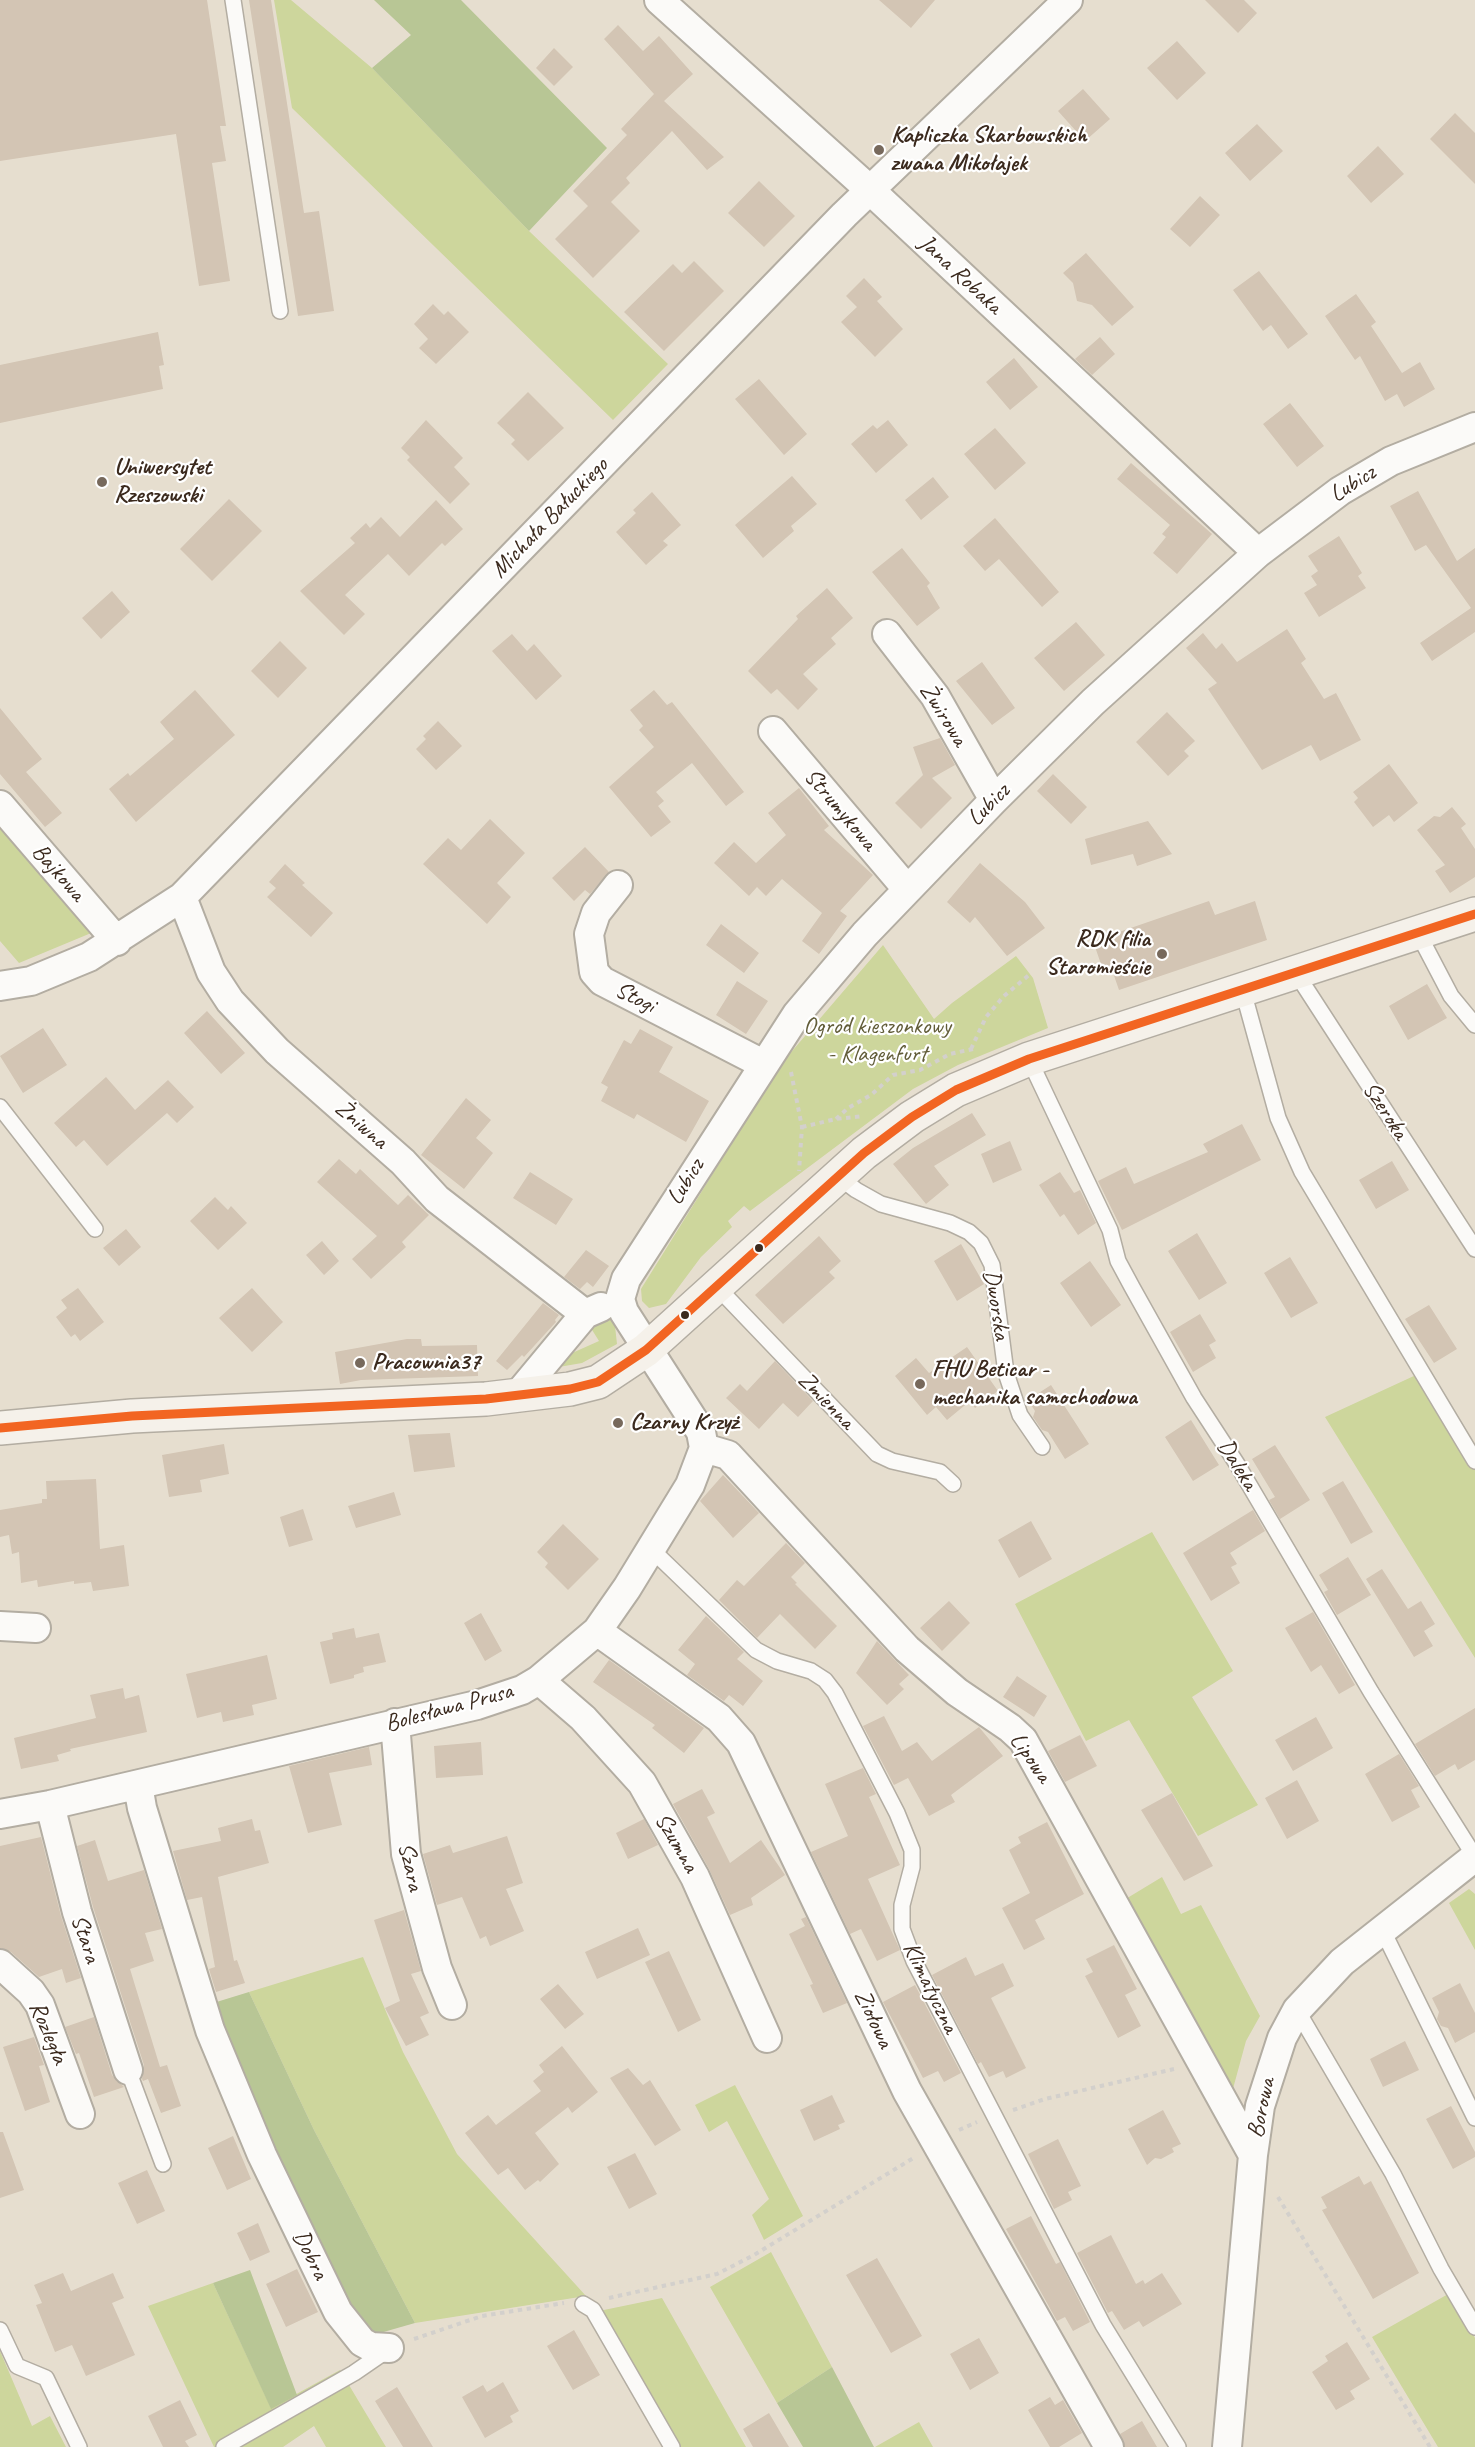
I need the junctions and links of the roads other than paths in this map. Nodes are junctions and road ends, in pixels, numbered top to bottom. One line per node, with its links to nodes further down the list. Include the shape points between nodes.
1 (233, 0): 5 (lane)
2 (659, 0): 4 (street, Jana Robaka)
3 (1068, 0): 4 (street, Michała Bałuckiego)
4 (870, 190): 7 (street, Jana Robaka); 14 (street, Michała Bałuckiego)
5 (280, 311)
6 (1475, 427): 7 (street, Lubicz, via 1391,461 1340,491)
7 (1258, 553): 10 (street, Lubicz, via 1093,702)
8 (886, 634): 10 (street, Żwirowa, via 935,696)
9 (773, 731): 13 (street, Strumykowa)
10 (994, 800): 13 (street, Lubicz)
11 (0, 805): 17 (street, Bajkowa)
12 (618, 885): 23 (street, Stogi, via 596,913 589,934 594,972 602,981)
13 (907, 889): 23 (street, Lubicz, via 797,1014)
14 (182, 897): 17 (street, Michała Bałuckiego); 30 (street, Żniwna, via 211,972 230,1001 277,1051 403,1162 437,1200)
15 (1475, 914): 16 (street)
16 (1418, 933): 18 (street); 21 (lane, via 1451,996)
17 (117, 941): 19 (street, Michała Bałuckiego, via 59,971)
18 (1296, 973): 20 (street); 27 (lane, Szeroka)
19 (0, 986)
20 (1243, 991): 22 (street); 36 (lane, via 1278,1118 1302,1172)
21 (1475, 1025)
22 (1029, 1059): 25 (street, via 929,1106 864,1153); 47 (lane, Daleka, via 1110,1230 1118,1261 1131,1287 1371,1692)
23 (776, 1064): 29 (street, Lubicz, via 626,1279)
24 (0, 1107): 26 (lane)
25 (839, 1177): 28 (street); 34 (lane, Dworska, via 881,1204 950,1223 981,1243 993,1274 1005,1372 1020,1415)
26 (95, 1229)
27 (1475, 1249)
28 (718, 1288): 31 (street); 37 (lane, Zmienna, via 877,1454 940,1472)
29 (620, 1299): 30 (street); 31 (street)
30 (585, 1314): 32 (street)
31 (646, 1350): 32 (street, via 598,1382); 35 (street, via 701,1432)
32 (516, 1397): 33 (street, via 132,1416)
33 (0, 1428)
34 (1042, 1447)
35 (704, 1448): 38 (street, Bolesława Prusa, via 690,1485); 56 (street, Lipowa, via 729,1455 907,1649 1023,1740)
36 (1475, 1461)
37 (953, 1484)
38 (651, 1549): 41 (street, Bolesława Prusa); 66 (lane, Klimatyczna, via 756,1650 811,1671 835,1693 912,1850 912,1867 902,1905 902,1929 914,1961 1103,2325)
39 (0, 1626): 40 (street)
40 (36, 1628)
41 (597, 1631): 42 (street, Bolesława Prusa); 65 (street, Ziołowa, via 719,1718 741,1743 907,2091)
42 (539, 1680): 43 (street, Bolesława Prusa, via 477,1705); 52 (street, Szumna, via 583,1718 642,1783 695,1877)
43 (395, 1724): 44 (street, Bolesława Prusa); 50 (street, Szara, via 406,1854 437,1968)
44 (138, 1785): 45 (street, Bolesława Prusa); 61 (street, Dobra, via 210,2030 262,2155 338,2312 362,2342)
45 (50, 1805): 46 (street, Bolesława Prusa); 53 (street, Stara, via 76,1912)
46 (0, 1814)
47 (1470, 1868): 48 (street, Borowa)
48 (1382, 1929): 51 (street, Borowa, via 1342,1962); 55 (lane)
49 (0, 1964): 54 (street, Rozległa, via 40,2005)
50 (452, 2005)
51 (1297, 2010): 56 (street, Borowa, via 1271,2068 1260,2106); 59 (lane, via 1393,2174)
52 (767, 2038)
53 (128, 2070): 57 (lane)
54 (80, 2114)
55 (1475, 2118)
56 (1253, 2155): 67 (street, Borowa)
57 (163, 2163)
58 (583, 2304): 64 (lane, via 593,2310)
59 (1475, 2327)
60 (0, 2330): 62 (lane, via 17,2366 46,2378)
61 (389, 2348): 63 (lane, via 354,2373)
62 (79, 2447)
63 (224, 2447)
64 (672, 2447)
65 (1109, 2447)
66 (1178, 2447)
67 (1227, 2447)

